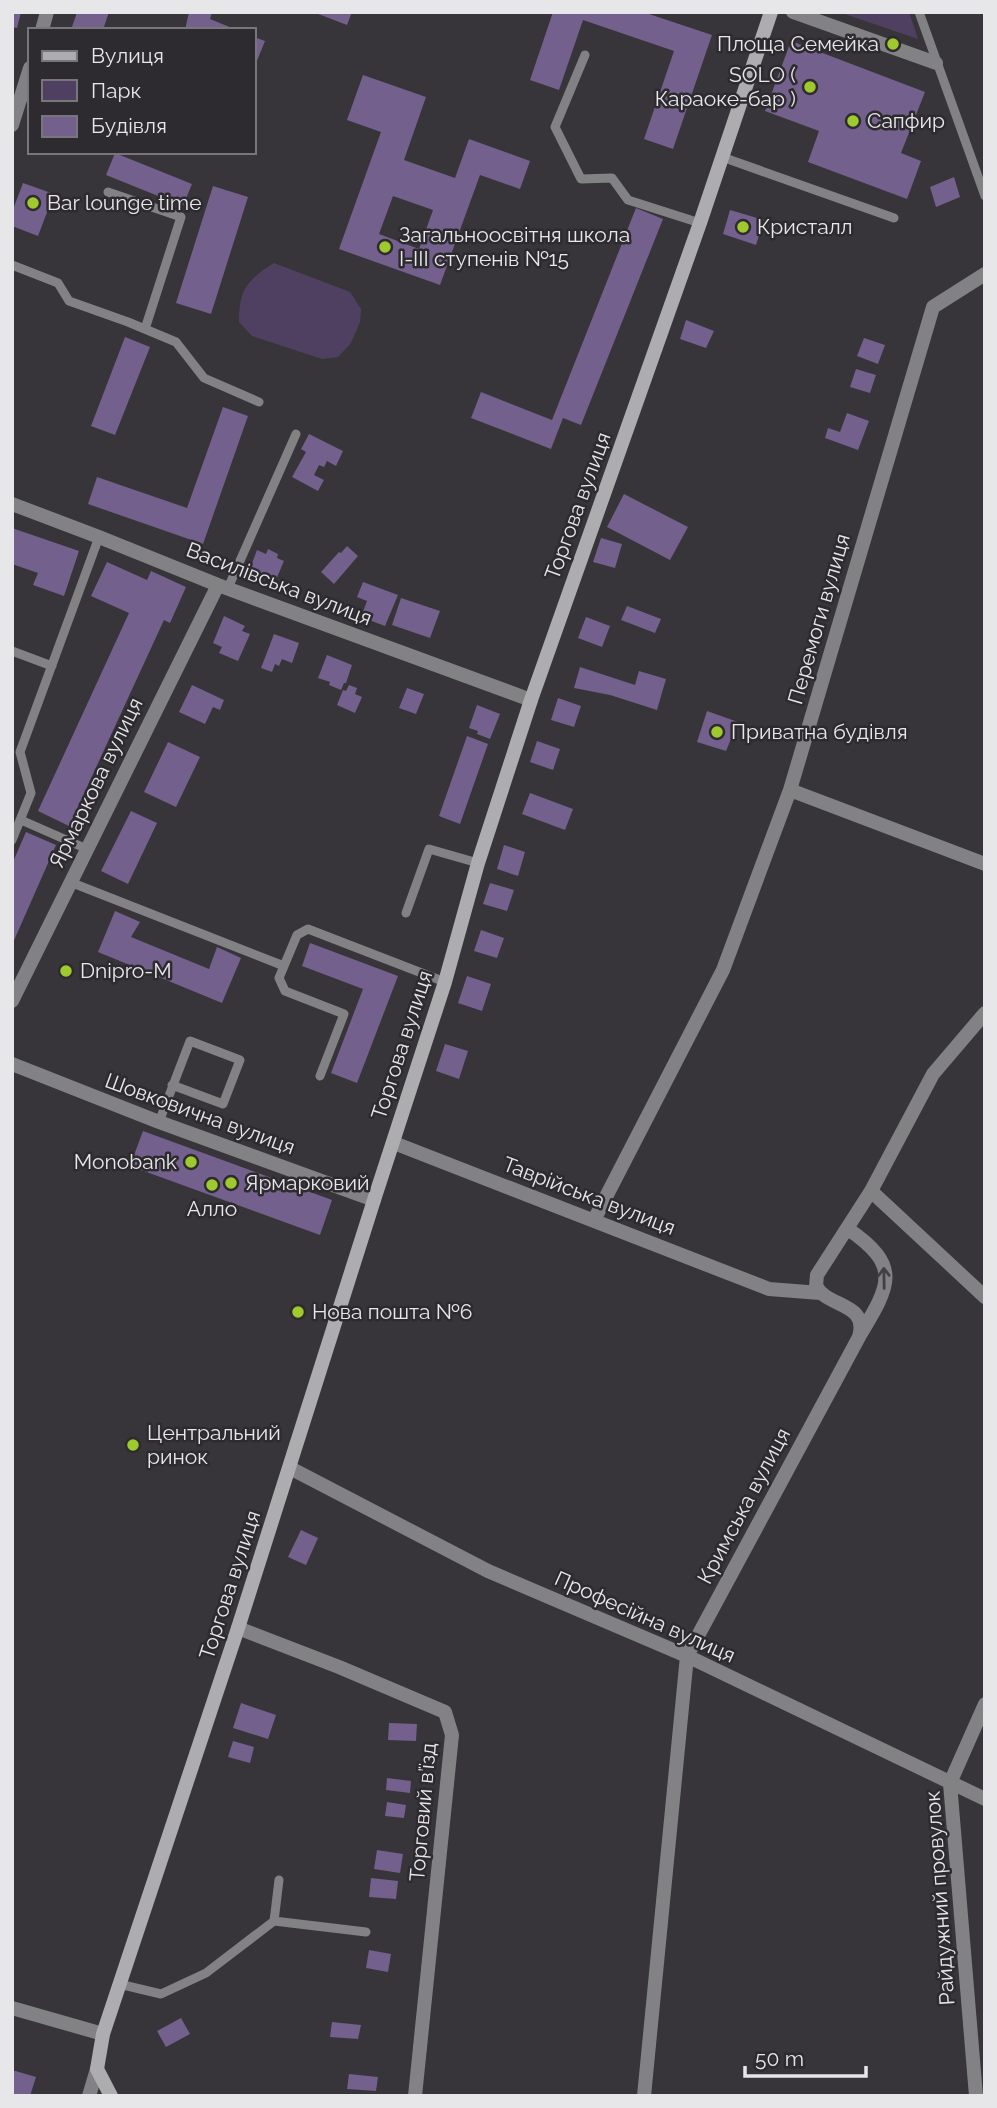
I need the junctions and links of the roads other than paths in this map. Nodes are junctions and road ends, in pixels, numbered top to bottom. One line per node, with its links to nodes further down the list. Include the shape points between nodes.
1 (771, 12): 8 (street, Торгова вулиця)
2 (793, 12): 5 (street)
3 (919, 12): 5 (lane)
4 (585, 55): 12 (lane, via 555,127 581,179 612,178 628,200)
5 (936, 63): 10 (lane)
6 (28, 74): 7 (street)
7 (12, 125)
8 (722, 157): 11 (lane); 12 (street, Торгова вулиця)
9 (108, 192): 15 (lane, via 181,217)
10 (985, 196)
11 (894, 218)
12 (700, 223): 23 (street, Торгова вулиця)
13 (12, 265): 15 (lane, via 58,283 69,301)
14 (985, 274): 24 (street, Перемоги вулиця, via 933,307)
15 (145, 329): 16 (lane, via 176,342 204,378)
16 (259, 402)
17 (296, 434): 20 (lane)
18 (12, 504): 19 (street, Василівська вулиця)
19 (99, 537): 20 (street, Василівська вулиця); 22 (lane)
20 (223, 587): 23 (street, Василівська вулиця); 27 (street, Ярмаркова вулиця)
21 (12, 651): 22 (lane)
22 (52, 666): 25 (lane, via 20,752 31,793)
23 (531, 700): 28 (street, Торгова вулиця)
24 (790, 790): 29 (street); 43 (street, Перемоги вулиця, via 723,970)
25 (21, 820): 26 (lane); 27 (lane)
26 (12, 840)
27 (87, 849): 30 (street, Ярмаркова вулиця)
28 (478, 863): 31 (lane, via 429,849); 33 (street, Торгова вулиця)
29 (985, 864)
30 (70, 882): 32 (lane); 34 (street, Ярмаркова вулиця)
31 (406, 913)
32 (284, 966): 33 (lane, via 298,934 308,929); 37 (lane, via 279,978 285,991 344,1014)
33 (445, 982): 40 (street, Торгова вулиця)
34 (12, 1001)
35 (985, 1013): 41 (street, via 933,1074)
36 (12, 1064): 39 (street, Шовковична вулиця)
37 (320, 1076)
38 (172, 1085): 38 (lane, via 190,1041 240,1060 223,1104); 39 (lane)
39 (159, 1122): 42 (street, Шовковична вулиця)
40 (394, 1143): 42 (street, Торгова вулиця); 43 (street, Таврійська вулиця)
41 (871, 1191): 44 (street); 48 (street)
42 (373, 1200): 50 (street, Торгова вулиця)
43 (594, 1220): 46 (street, Таврійська вулиця)
44 (848, 1229): 45 (street); 49 (street, Кримська вулиця, one-way to 44, via 882,1297 886,1276 877,1253)
45 (821, 1267): 46 (street, via 798,1282); 47 (street, via 816,1281)
46 (769, 1289): 47 (street, Таврійська вулиця)
47 (820, 1293): 49 (street, via 854,1312 860,1322)
48 (985, 1297)
49 (859, 1337): 52 (street, Кримська вулиця)
50 (290, 1468): 51 (street, Торгова вулиця); 52 (street, Професійна вулиця, via 488,1571)
51 (239, 1628): 59 (street, Торгова вулиця); 65 (street, Торговий в’їзд, via 445,1712 452,1735)
52 (687, 1656): 54 (street, Професійна вулиця); 66 (street, Кримська вулиця)
53 (985, 1704): 54 (street, Райдужний провулок)
54 (950, 1783): 55 (street, Професійна вулиця); 67 (street, Райдужний провулок)
55 (985, 1799)
56 (279, 1880): 57 (lane)
57 (274, 1921): 58 (lane); 59 (lane, via 206,1973 161,1994)
58 (366, 1932)
59 (119, 1984): 61 (street, Торгова вулиця)
60 (12, 2008): 61 (street)
61 (103, 2034): 62 (street, Торгова вулиця)
62 (97, 2069): 63 (street, Торгова вулиця); 64 (street)
63 (89, 2096)
64 (111, 2096)
65 (415, 2096)
66 (644, 2096)
67 (976, 2096)

